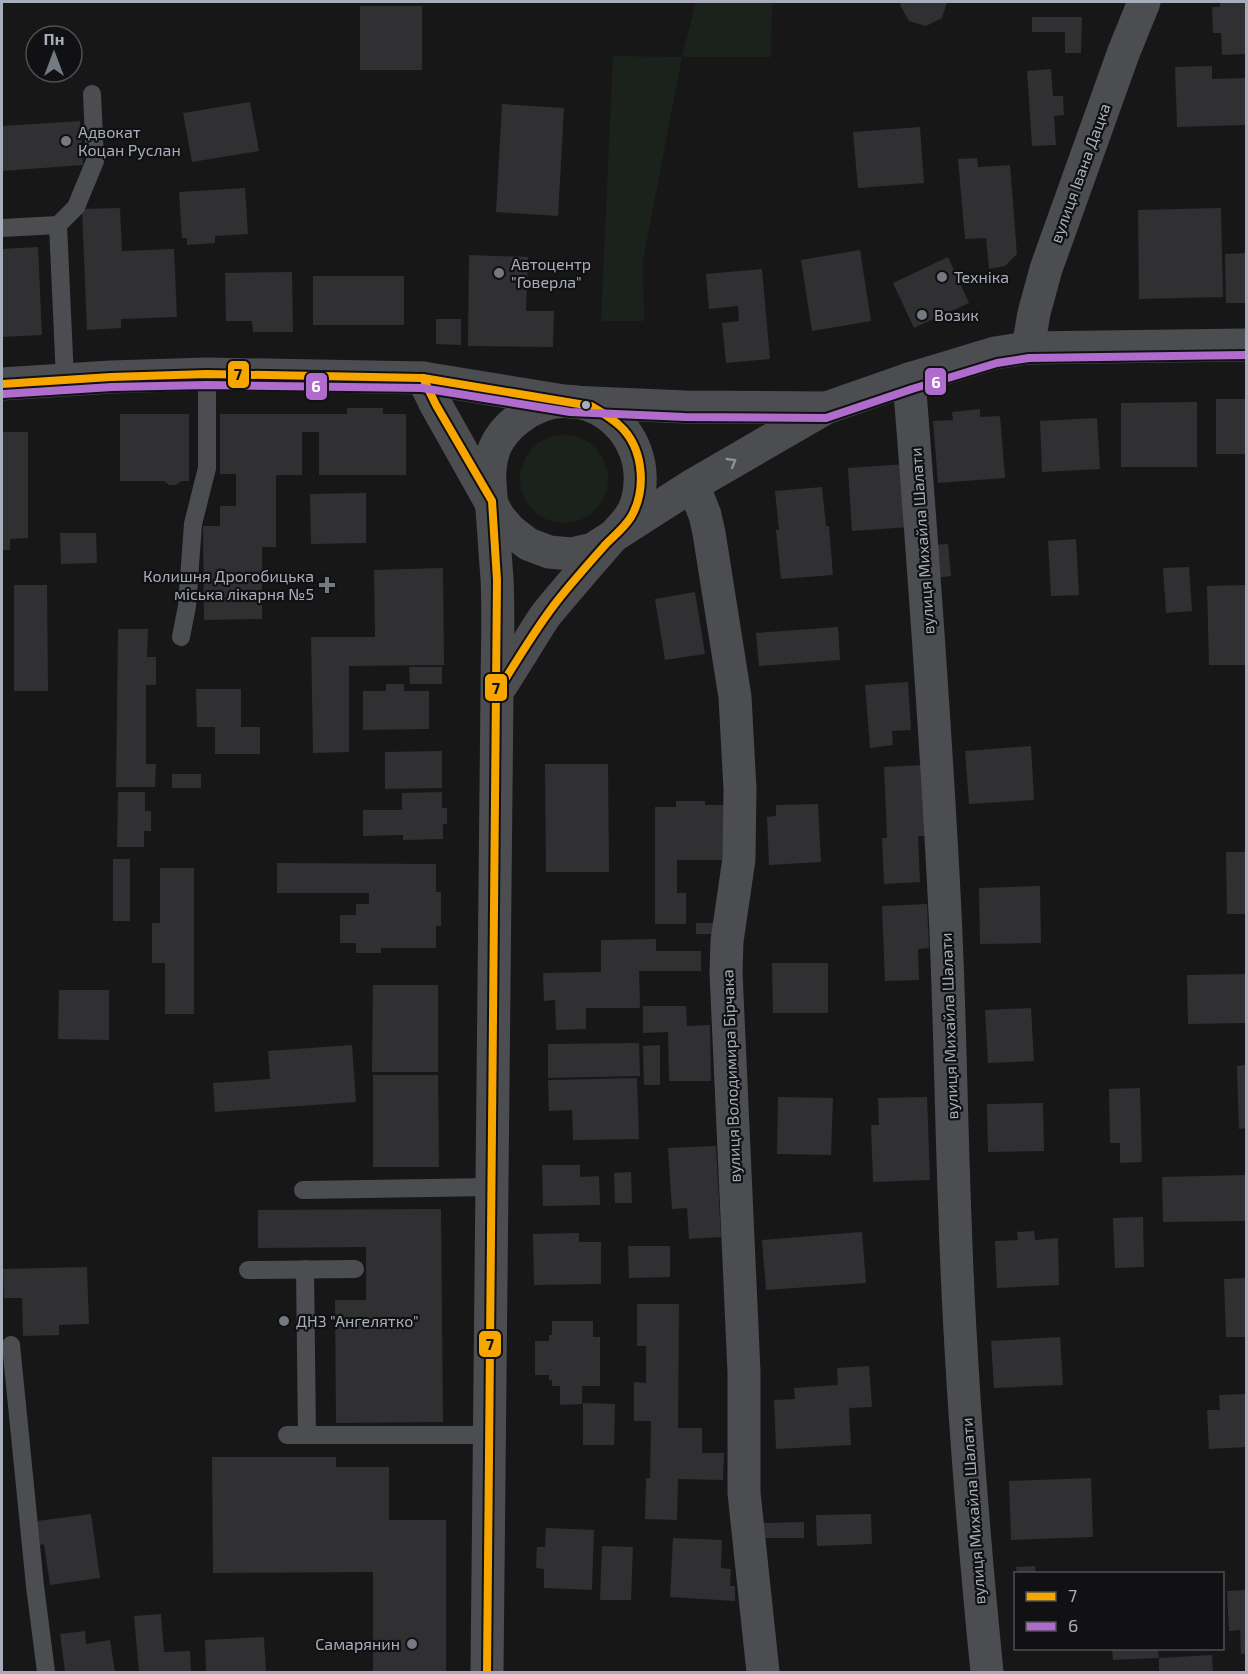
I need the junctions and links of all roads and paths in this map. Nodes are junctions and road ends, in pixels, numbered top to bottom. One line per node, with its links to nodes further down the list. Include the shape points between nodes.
1 (1144, 2): 6 (street, вулиця Івана Дацка, via 1046,269)
2 (92, 94): 3 (lane, via 95,161 76,207)
3 (58, 225): 4 (lane); 10 (lane)
4 (2, 228)
5 (1246, 345): 6 (street)
6 (1028, 348): 9 (street, via 995,353)
7 (207, 374): 8 (street); 10 (street); 17 (lane, via 207,468 193,524)
8 (423, 378): 12 (street); 15 (street)
9 (909, 379): 13 (street); 31 (street, вулиця Михайла Шалати, via 945,915 963,1380)
10 (65, 380): 11 (street)
11 (2, 384)
12 (570, 402): 13 (street); 15 (street, via 526,412 508,427 489,467); 16 (street, via 609,415 634,446 641,486 627,523)
13 (826, 408): 14 (street, one-way to 13)
14 (693, 484): 16 (street); 30 (street, вулиця Володимира Бірчака, via 709,533 735,697 739,859 726,972 744,1372 744,1493)
15 (492, 501): 16 (street, via 510,530 528,544 549,552 571,554 593,549); 18 (street)
16 (612, 538): 18 (street, via 547,614)
17 (181, 637)
18 (497, 692): 19 (street)
19 (492, 1187): 20 (lane); 27 (street)
20 (303, 1190)
21 (305, 1269): 22 (lane); 23 (lane); 26 (lane)
22 (355, 1269)
23 (248, 1270)
24 (11, 1345): 28 (lane)
25 (287, 1435): 26 (lane)
26 (307, 1435): 27 (lane)
27 (489, 1435): 29 (street)
28 (46, 1672)
29 (487, 1672)
30 (763, 1672)
31 (987, 1672)

